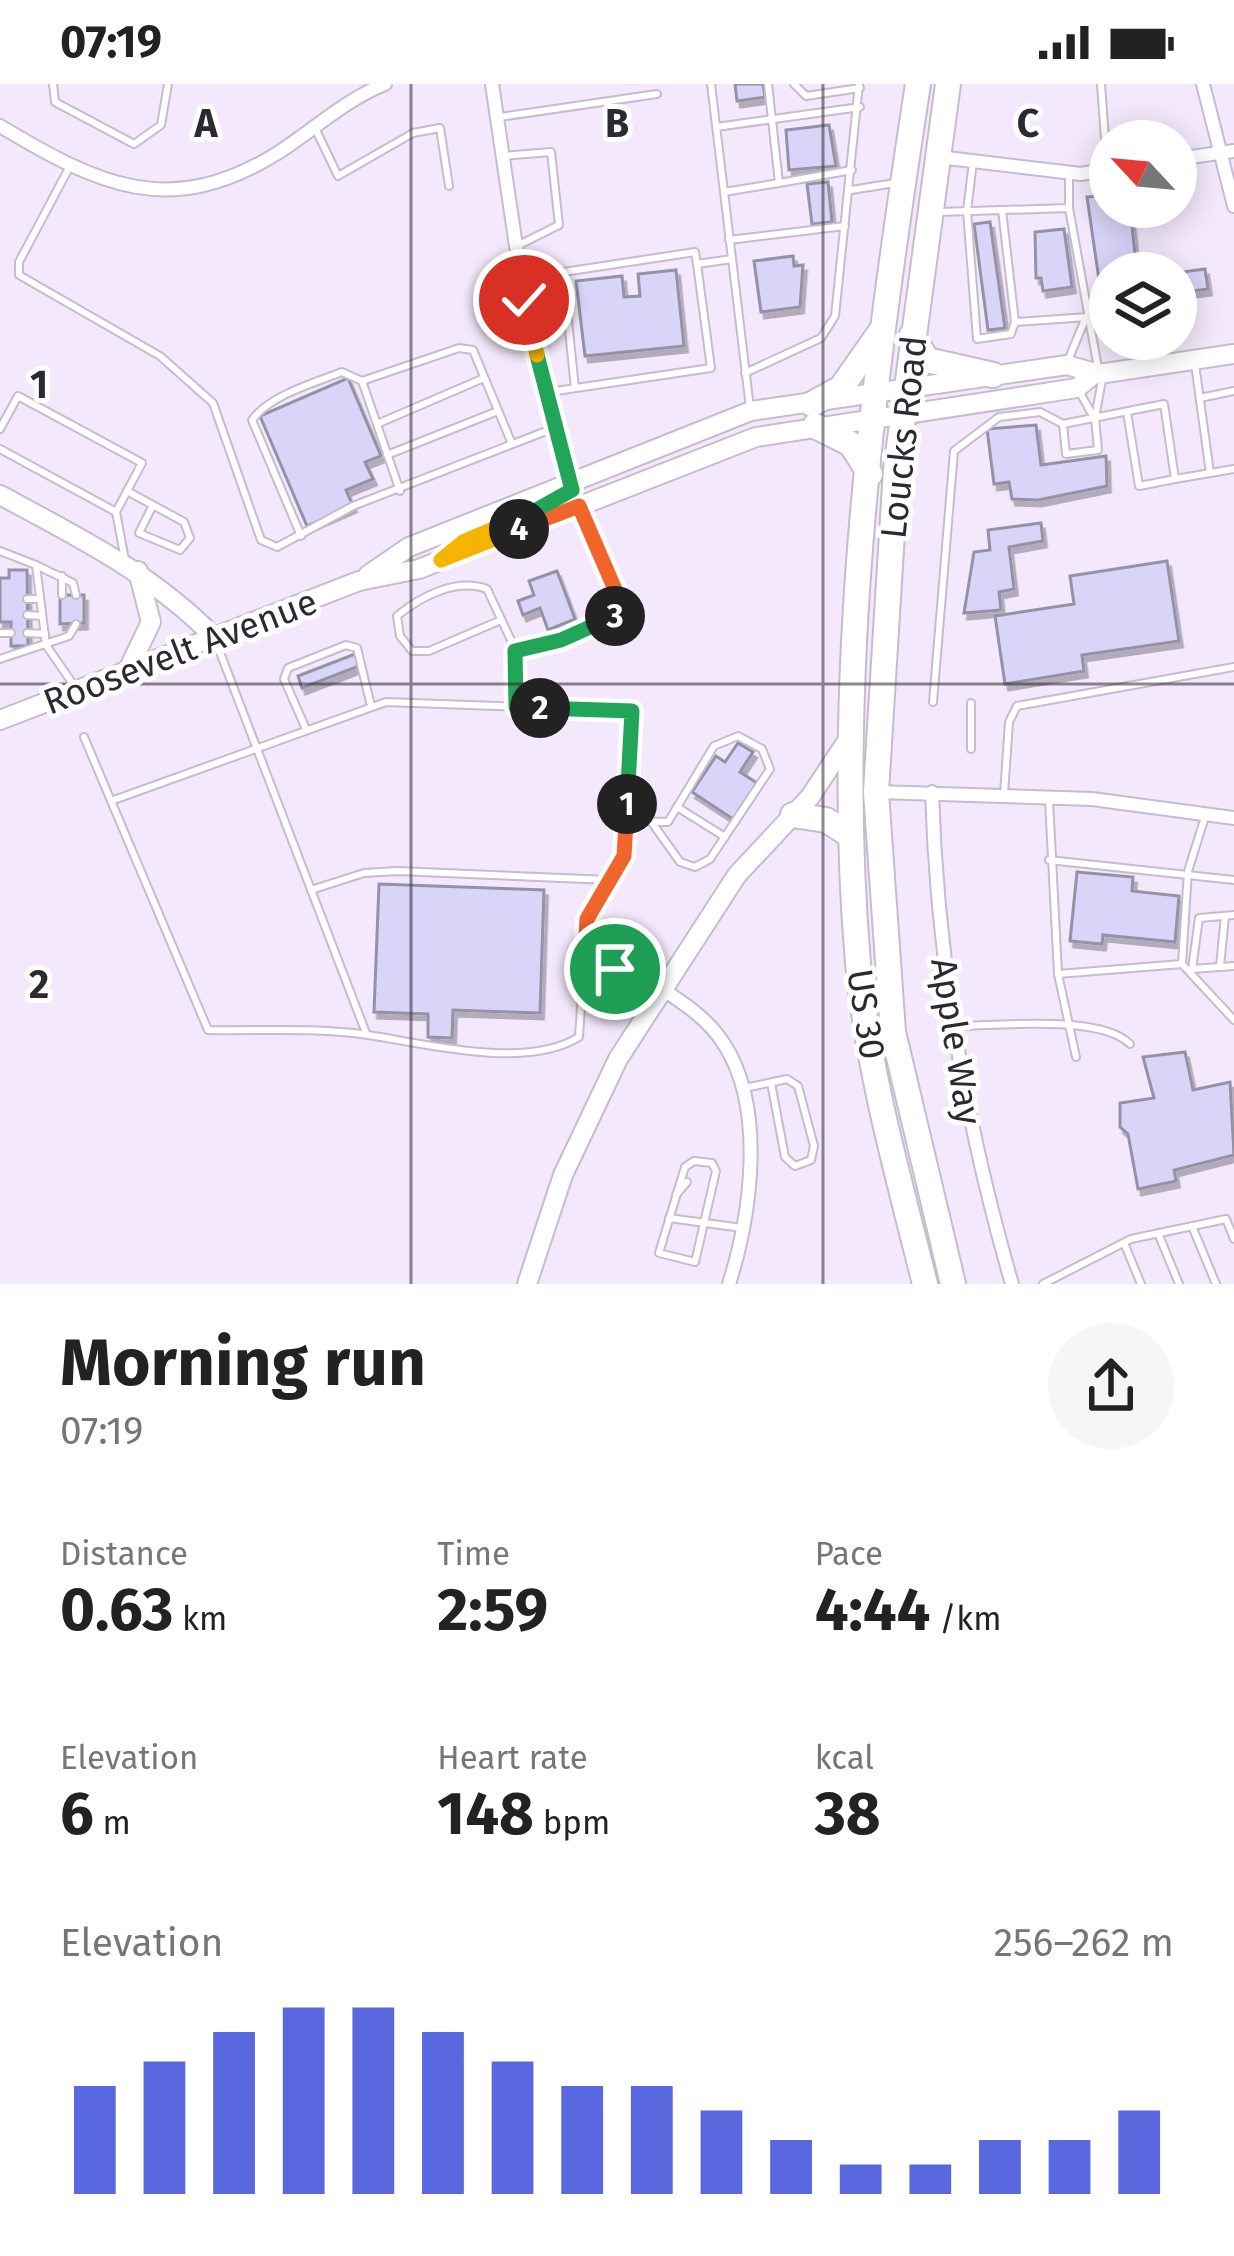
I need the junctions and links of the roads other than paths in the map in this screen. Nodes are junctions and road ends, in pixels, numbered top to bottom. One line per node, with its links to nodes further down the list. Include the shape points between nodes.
1 (53, 84): 2 (lane, via 55,102 134,144 161,125)
2 (168, 84)
3 (492, 84): 15 (street)
4 (711, 84): 19 (lane)
5 (768, 84): 16 (lane)
6 (794, 84): 12 (lane, via 806,96)
7 (918, 84): 31 (highway, Loucks Road / US 30)
8 (949, 84): 25 (highway, Loucks Road / US 30)
9 (1101, 84): 17 (lane)
10 (1203, 84): 22 (street)
11 (379, 85): 20 (street)
12 (860, 86): 14 (lane)
13 (657, 94): 15 (lane)
14 (860, 107): 16 (lane); 28 (lane)
15 (497, 117): 23 (street)
16 (772, 119): 19 (lane); 32 (lane)
17 (1104, 120)
18 (0, 127): 27 (street)
19 (716, 127): 35 (lane)
20 (315, 128): 27 (street, via 232,175 168,192 119,187); 33 (lane, via 338,176 413,133 440,128)
21 (1234, 151): 22 (street)
22 (1219, 153): 24 (street); 36 (street)
23 (502, 156): 43 (street); 43 (lane, via 551,152 559,225)
24 (1197, 156)
25 (939, 157): 26 (street); 40 (highway, Loucks Road / US 30)
26 (974, 161): 30 (street); 39 (lane)
27 (69, 168): 89 (lane, via 20,262 23,281 160,356 213,403 261,540 277,547)
28 (853, 170): 32 (lane); 34 (lane)
29 (1089, 170): 30 (street)
30 (1069, 172): 37 (lane)
31 (904, 179): 34 (lane); 49 (highway, Loucks Road / US 30)
32 (779, 183): 35 (lane)
33 (449, 186)
34 (851, 190): 41 (lane)
35 (724, 192): 42 (lane)
36 (1234, 206)
37 (1069, 208): 38 (lane); 48 (lane)
38 (1002, 210): 39 (lane); 50 (lane)
39 (967, 211): 40 (lane); 50 (lane, via 977,339 1011,334)
40 (930, 213): 51 (highway, Loucks Road / US 30)
41 (846, 226): 42 (lane); 55 (lane, via 835,316 821,338)
42 (729, 240): 44 (lane)
43 (516, 247): 47 (street)
44 (731, 260): 45 (lane); 55 (lane)
45 (697, 264): 46 (lane, via 695,252); 60 (lane, via 710,368)
46 (563, 272): 47 (lane); 60 (lane)
47 (520, 278): 63 (street)
48 (1087, 317): 50 (lane); 54 (lane); 56 (lane)
49 (888, 318): 65 (highway, Loucks Road / US 30); 69 (highway)
50 (1015, 322)
51 (912, 335): 57 (highway, via 927,360); 65 (highway, Loucks Road / US 30)
52 (1234, 354): 53 (main road, Roosevelt Avenue)
53 (1195, 361): 56 (main road, Roosevelt Avenue); 64 (lane)
54 (1067, 365): 56 (main road, Roosevelt Avenue); 57 (main road, Roosevelt Avenue)
55 (745, 373): 67 (lane)
56 (1099, 374): 61 (main road); 70 (lane)
57 (993, 375): 65 (main road, Roosevelt Avenue)
58 (484, 378): 59 (lane, via 472,350 459,348); 66 (lane); 71 (lane)
59 (362, 381): 71 (lane); 89 (lane, via 342,372 252,420)
60 (575, 388): 63 (lane)
61 (1077, 388): 65 (main road, Roosevelt Avenue); 70 (lane)
62 (1234, 391): 64 (lane)
63 (546, 393): 73 (street)
64 (1200, 398): 79 (lane)
65 (891, 401): 69 (main road, Roosevelt Avenue); 80 (highway, Loucks Road / US 30); 129 (highway, Loucks Road / US 30)
66 (498, 411): 75 (lane); 77 (lane)
67 (751, 411): 69 (main road, Roosevelt Avenue); 82 (main road, Roosevelt Avenue)
68 (1127, 412): 70 (lane); 81 (lane, via 1138,486); 81 (lane, via 1164,404)
69 (813, 415): 80 (highway, via 851,444); 87 (main road, Roosevelt Avenue)
70 (1094, 418): 72 (lane); 72 (lane, via 1098,450 1066,454)
71 (377, 424): 77 (lane)
72 (1063, 424): 119 (lane, via 1040,412 999,417 954,451)
73 (554, 428): 75 (lane); 82 (street)
74 (0, 429): 83 (lane, via 18,396 142,463)
75 (513, 445): 84 (lane)
76 (0, 449): 88 (lane)
77 (387, 455): 84 (lane)
78 (1234, 470): 79 (lane)
79 (1210, 473): 81 (lane)
80 (871, 474): 126 (highway, Loucks Road / US 30)
81 (1175, 479)
82 (570, 482): 91 (main road, via 559,501 463,542); 95 (main road, Roosevelt Avenue, via 410,547)
83 (127, 491): 86 (lane); 88 (lane)
84 (400, 491): 89 (lane)
85 (0, 495): 93 (main road)
86 (153, 505): 86 (lane, via 184,522 190,538 180,550 139,532)
87 (579, 506): 91 (main road, Roosevelt Avenue); 114 (lane, via 623,608 614,619)
88 (116, 512): 93 (lane)
89 (301, 536)
90 (0, 551): 92 (lane)
91 (441, 560): 95 (main road, Roosevelt Avenue)
92 (36, 565): 94 (lane); 96 (lane)
93 (132, 567): 112 (main road); 117 (main road, via 151,622)
94 (62, 576): 98 (lane); 99 (lane)
95 (359, 581): 112 (main road, Roosevelt Avenue)
96 (39, 585): 97 (lane); 101 (lane)
97 (27, 586)
98 (76, 595)
99 (62, 596)
100 (27, 599): 101 (lane)
101 (40, 599): 103 (lane)
102 (27, 616): 103 (lane)
103 (42, 616): 110 (lane)
104 (501, 620): 104 (lane, via 487,589 470,583 397,616 412,651); 114 (lane)
105 (63, 624): 111 (lane)
106 (76, 624): 111 (lane)
107 (0, 633): 108 (lane)
108 (11, 633)
109 (28, 633): 110 (lane)
110 (45, 634): 113 (lane)
111 (62, 638): 113 (lane)
112 (215, 638): 117 (main road, Roosevelt Avenue); 127 (lane)
113 (46, 645): 115 (lane); 118 (lane)
114 (515, 651): 122 (lane)
115 (0, 659)
116 (1234, 667): 131 (lane, via 1017,706)
117 (127, 672): 118 (main road, Roosevelt Avenue)
118 (77, 691): 123 (main road, Roosevelt Avenue)
119 (933, 702)
120 (971, 703): 128 (lane)
121 (371, 707): 122 (lane); 124 (lane); 124 (lane, via 365,666 357,648 346,645 288,668 284,679)
122 (516, 707): 138 (lane, via 632,711)
123 (0, 720)
124 (307, 729): 127 (lane)
125 (84, 737): 133 (lane)
126 (849, 738): 135 (main road); 140 (highway, US 30 / US 30)
127 (257, 746): 133 (lane); 146 (lane)
128 (971, 749)
129 (876, 791): 130 (street); 179 (highway, US 30 / US 30, via 893,1033)
130 (932, 793): 131 (street); 158 (street, Apple Way)
131 (1004, 794): 132 (street)
132 (1049, 796): 136 (street); 142 (lane)
133 (111, 801): 160 (lane, via 208,1030)
134 (676, 807): 139 (lane, via 668,822); 141 (lane); 141 (lane, via 714,746 738,736 762,749 770,769)
135 (793, 815): 140 (highway, via 826,820); 155 (main road, via 737,874)
136 (1205, 817): 137 (street); 143 (lane)
137 (1234, 818)
138 (626, 821): 139 (lane); 144 (lane, via 624,856)
139 (653, 824): 141 (lane, via 680,862 695,867)
140 (850, 835): 178 (highway, US 30 / US 30, via 879,1094)
141 (725, 837)
142 (1049, 860): 143 (lane); 154 (lane)
143 (1188, 875): 145 (lane); 150 (lane)
144 (610, 880): 146 (lane, via 397,872); 148 (lane, via 587,919)
145 (1234, 880)
146 (311, 890): 160 (lane)
147 (1230, 915): 151 (lane); 153 (lane, via 1199,919)
148 (586, 938): 149 (lane); 160 (lane, via 579,1037 558,1050 432,1049)
149 (608, 957): 155 (lane); 156 (lane, via 634,980)
150 (1182, 964): 153 (lane); 154 (lane)
151 (1220, 966): 152 (lane); 153 (lane)
152 (1234, 966)
153 (1192, 969): 157 (lane)
154 (1058, 974): 159 (lane)
155 (660, 988): 156 (main road); 164 (street, via 709,1024)
156 (646, 1011): 176 (main road, via 586,1122)
157 (1234, 1020)
158 (951, 1026): 159 (lane); 180 (street, Apple Way)
159 (1066, 1026): 161 (lane, via 1119,1034); 162 (lane)
160 (366, 1034)
161 (1130, 1044)
162 (1076, 1057)
163 (771, 1082): 163 (lane, via 798,1086 811,1160 794,1166 784,1157); 164 (lane)
164 (745, 1088): 172 (street)
165 (697, 1162): 166 (lane); 168 (lane, via 685,1167); 170 (lane, via 716,1171)
166 (691, 1171)
167 (688, 1182): 168 (lane)
168 (676, 1195): 169 (lane)
169 (669, 1218): 170 (lane); 170 (lane, via 659,1253 695,1262)
170 (705, 1225): 172 (lane)
171 (1192, 1226): 173 (lane); 174 (lane, via 1226,1219); 184 (lane)
172 (742, 1228): 177 (street)
173 (1158, 1233): 175 (lane); 183 (lane)
174 (1234, 1239)
175 (1124, 1243): 181 (lane); 182 (lane)
176 (527, 1284)
177 (729, 1284)
178 (925, 1284)
179 (953, 1284)
180 (1012, 1284)
181 (1043, 1284)
182 (1141, 1284)
183 (1178, 1284)
184 (1216, 1284)

